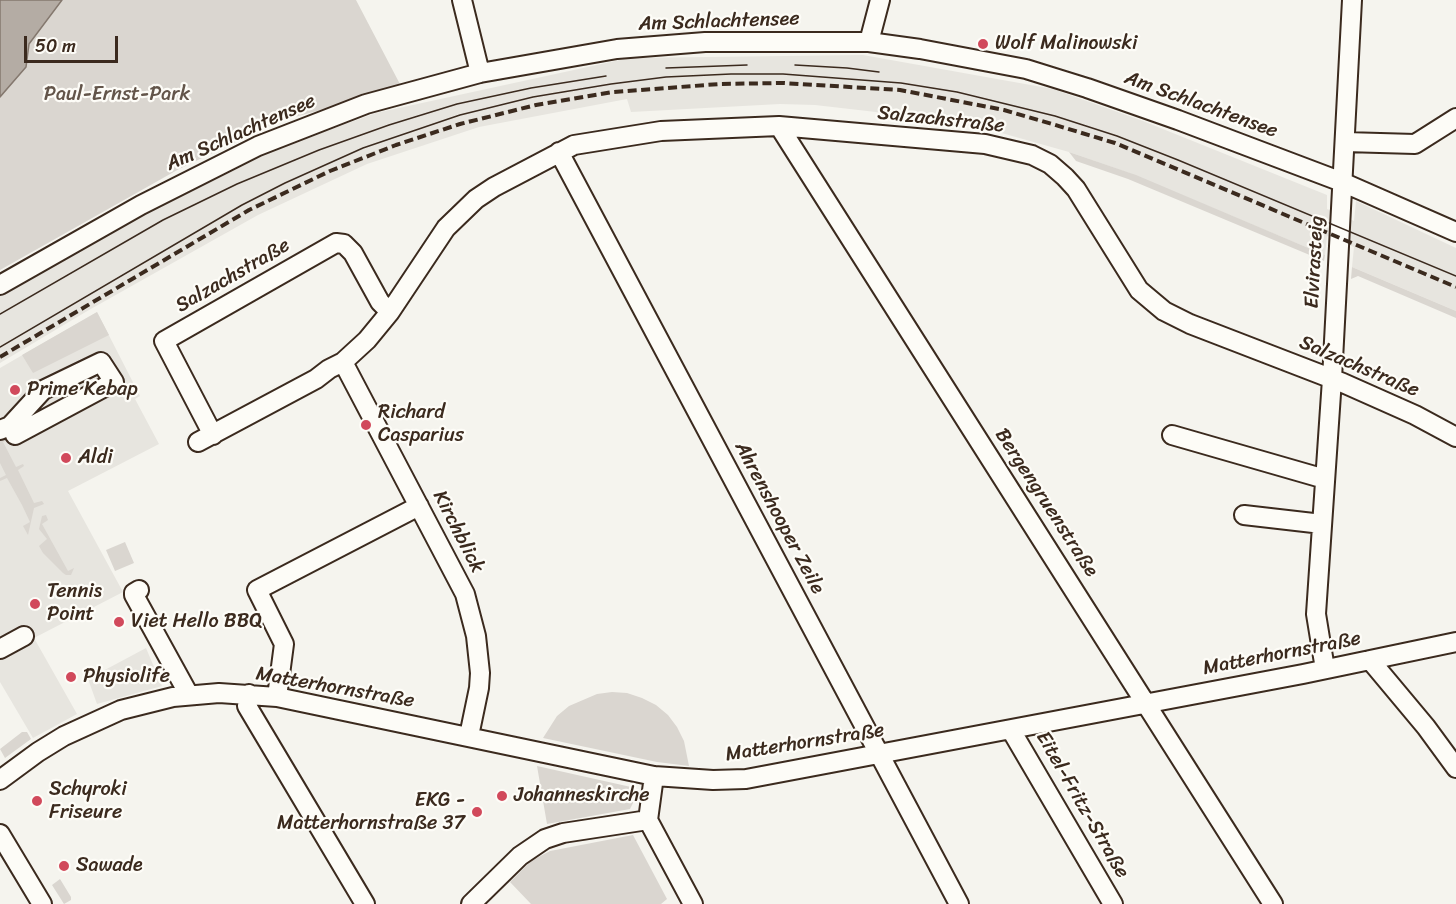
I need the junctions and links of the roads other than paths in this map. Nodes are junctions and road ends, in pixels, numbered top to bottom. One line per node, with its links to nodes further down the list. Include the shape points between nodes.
1 (462, 0): 5 (street)
2 (880, 0): 4 (street)
3 (1352, 0): 8 (street, Elvirasteig)
4 (869, 42): 5 (street, Am Schlachtensee, via 705,42 617,49); 10 (street, Am Schlachtensee, via 999,63 1070,82)
5 (480, 73): 12 (street, Am Schlachtensee, via 366,104 258,146 141,205)
6 (1456, 118): 8 (street, via 1415,144)
7 (779, 126): 9 (street, Salzachstraße, via 661,131); 15 (street, Salzachstraße, via 985,144 1032,155 1050,164 1076,189 1139,290 1164,311); 32 (street, Bergengruenstraße)
8 (1345, 142): 10 (street, Elvirasteig)
9 (559, 152): 13 (street, Salzachstraße, via 494,187 463,211 446,228); 35 (street, Ahrenshooper Zeile)
10 (1342, 182): 11 (street, Am Schlachtensee); 15 (street, Elvirasteig)
11 (1456, 232)
12 (0, 285)
13 (390, 312): 14 (street, Salzachstraße); 14 (street, Salzachstraße, via 380,302 353,253 344,244 336,243 164,342 205,438)
14 (344, 362): 20 (street, Kirchblick)
15 (1332, 379): 18 (street, Salzachstraße, via 1415,415); 19 (street, Elvirasteig)
16 (8, 432): 16 (street, via 114,382 100,362 43,390)
17 (1172, 435): 19 (street)
18 (1456, 438)
19 (1325, 479): 22 (street, Elvirasteig)
20 (419, 506): 31 (street, via 256,590 284,644); 34 (street, Kirchblick, via 465,594 476,636 479,688)
21 (1244, 515): 22 (street)
22 (1322, 524): 28 (street, Elvirasteig, via 1316,614)
23 (139, 590): 30 (street, via 134,595)
24 (24, 636): 26 (street)
25 (1456, 642): 27 (street, Matterhornstraße)
26 (0, 649)
27 (1370, 660): 28 (street, Matterhornstraße); 36 (street)
28 (1325, 669): 32 (street, Matterhornstraße)
29 (249, 694): 30 (street, Matterhornstraße); 31 (street, Matterhornstraße); 42 (street, via 247,706)
30 (189, 695): 38 (street, Matterhornstraße, via 145,704 90,723 38,752)
31 (277, 697): 34 (street, Matterhornstraße)
32 (1146, 703): 33 (street, Matterhornstraße); 47 (street, Bergengruenstraße)
33 (1011, 730): 35 (street, Matterhornstraße); 46 (street, Eitel-Fritz-Straße)
34 (469, 736): 37 (street, Matterhornstraße)
35 (880, 754): 37 (street, Matterhornstraße, via 746,779); 45 (street, Ahrenshooper Zeile)
36 (1456, 768)
37 (654, 776): 39 (street)
38 (0, 780)
39 (648, 820): 43 (street, via 563,832 545,839 519,856); 44 (street)
40 (0, 834): 41 (street)
41 (42, 904)
42 (365, 904)
43 (471, 904)
44 (693, 904)
45 (959, 904)
46 (1113, 904)
47 (1274, 904)

